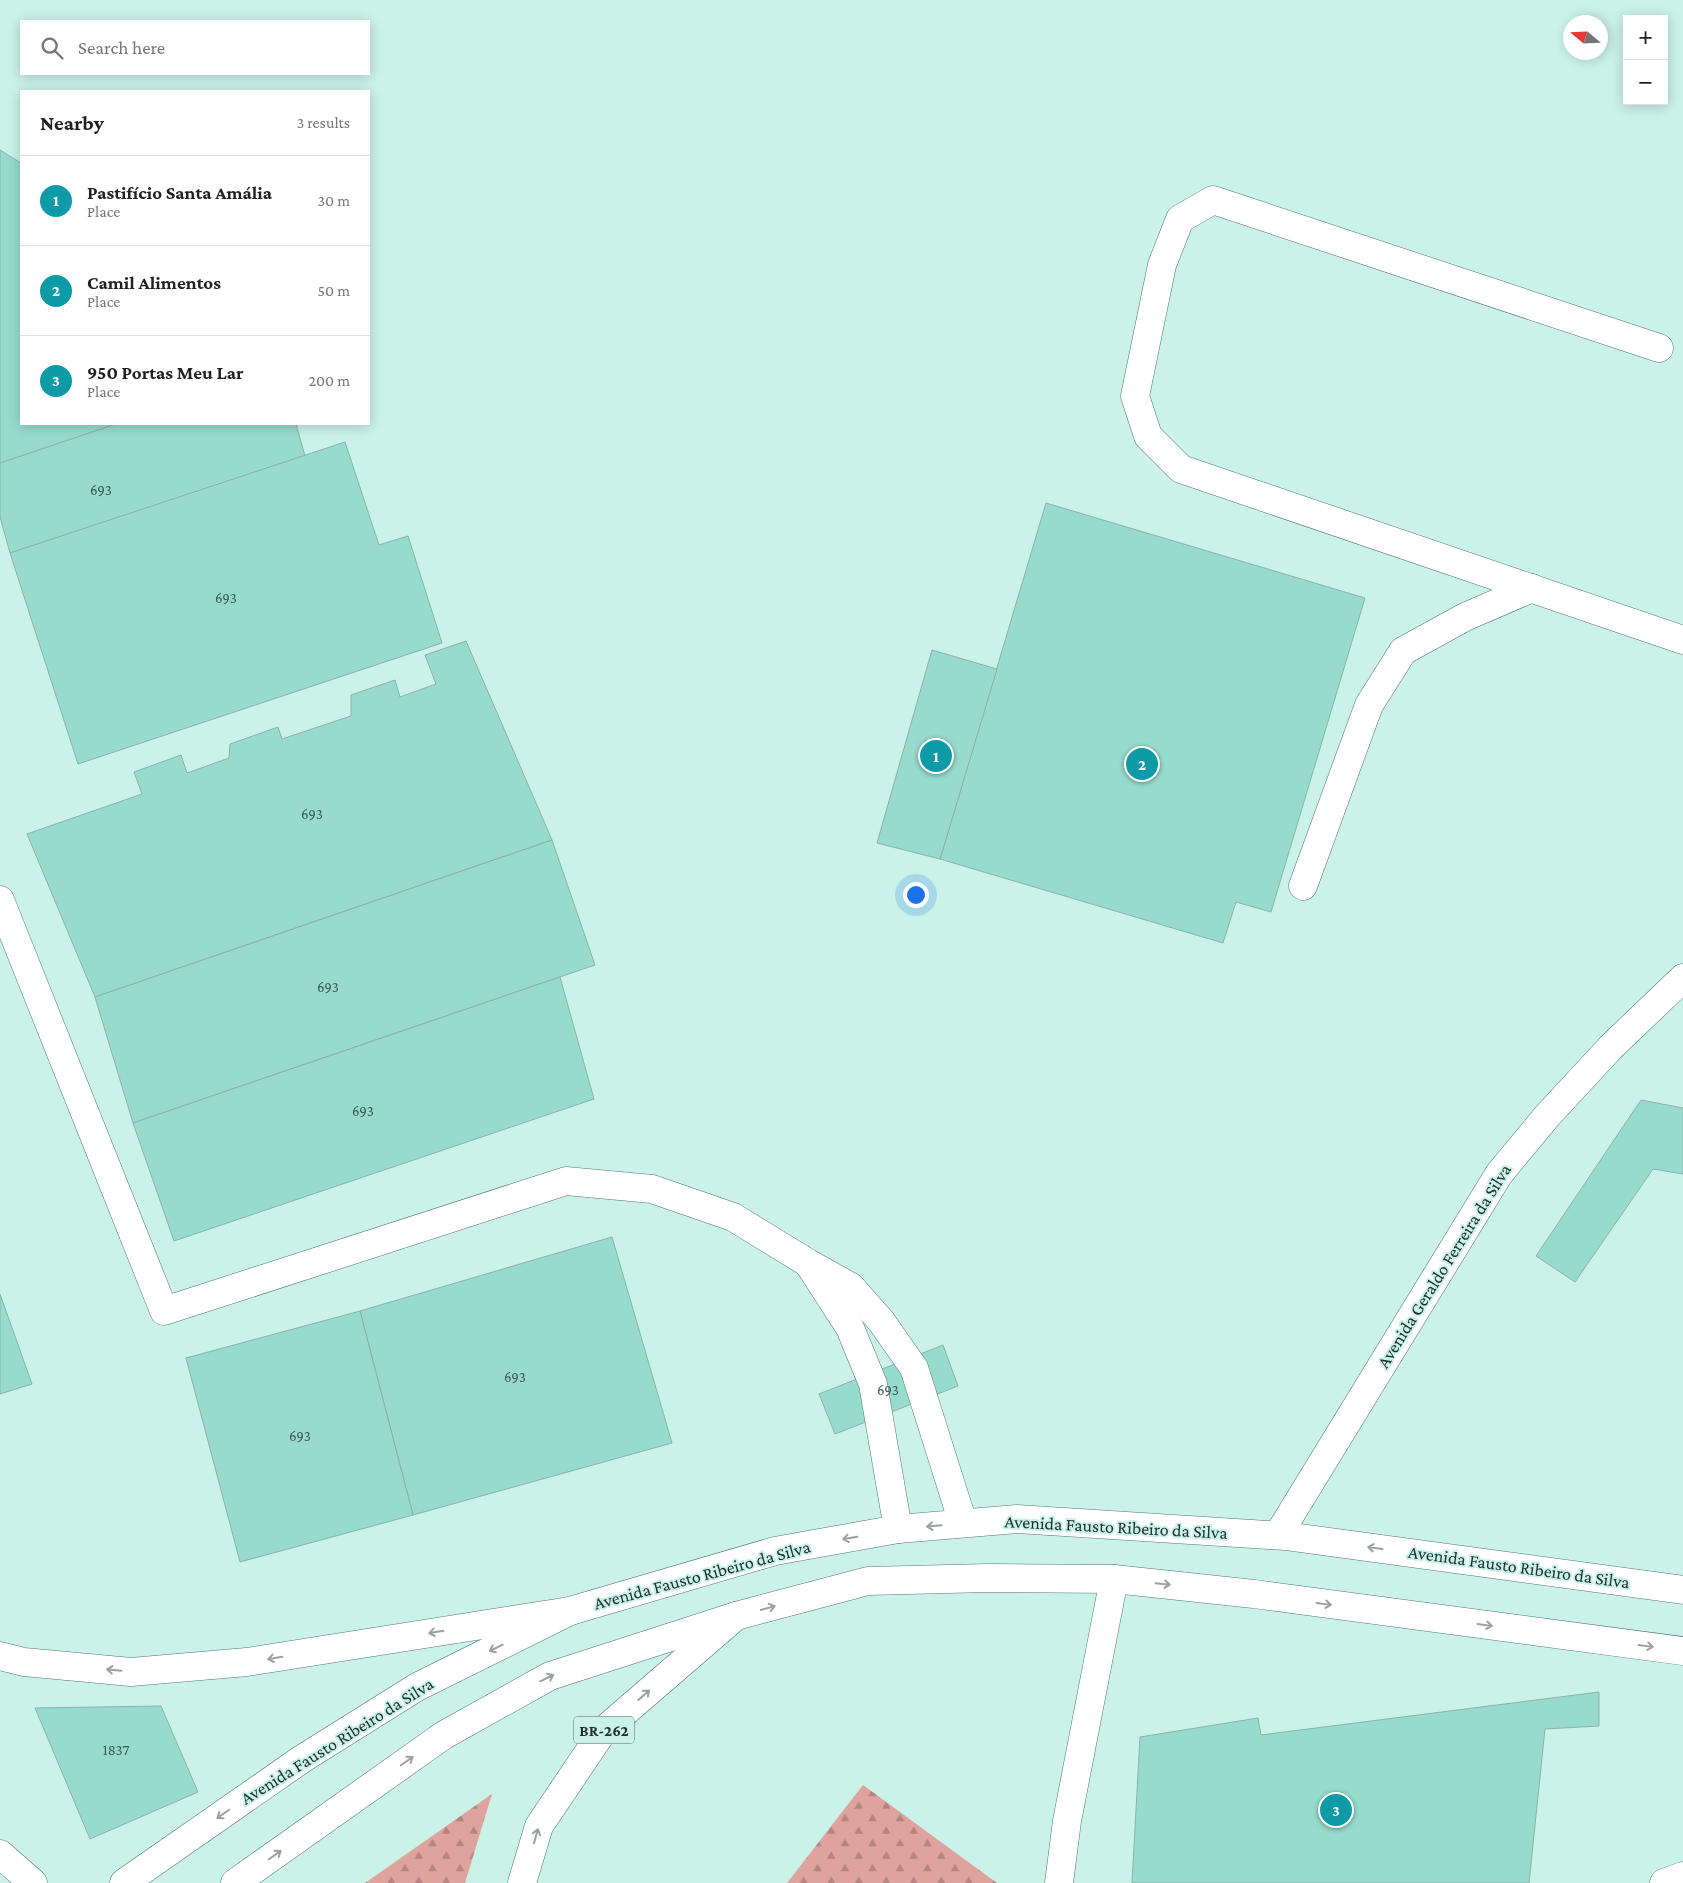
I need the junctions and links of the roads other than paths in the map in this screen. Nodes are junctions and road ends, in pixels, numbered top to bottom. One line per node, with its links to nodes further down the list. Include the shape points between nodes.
1 (1659, 348): 2 (main road, via 1213,200 1180,219 1162,265 1135,396 1148,436 1181,469)
2 (1532, 588): 3 (main road); 4 (main road, via 1465,617 1403,651 1369,705)
3 (1683, 640)
4 (1303, 886)
5 (0, 900): 7 (main road, via 164,1311 566,1181 652,1189 733,1216)
6 (1683, 978): 10 (main road, Avenida Geraldo Ferreira da Silva, via 1611,1047 1499,1174)
7 (808, 1263): 8 (main road, via 851,1287 882,1321 914,1368); 9 (main road, via 850,1328 873,1384)
8 (963, 1523): 9 (main road, Avenida Fausto Ribeiro da Silva, one-way to 9); 10 (main road, Avenida Fausto Ribeiro da Silva, via 1017,1519)
9 (898, 1529): 13 (main road, Avenida Fausto Ribeiro da Silva, one-way to 13, via 775,1551)
10 (1278, 1535): 12 (main road, Avenida Fausto Ribeiro da Silva, one-way to 10)
11 (1114, 1579): 14 (main road, one-way to 11, via 868,1581); 15 (main road, one-way to 15, via 1254,1594); 23 (main road, via 1067,1822)
12 (1683, 1590)
13 (570, 1611): 16 (main road, one-way to 16, via 247,1662 131,1672 24,1662); 20 (main road, Avenida Fausto Ribeiro da Silva, one-way to 20, via 417,1687 302,1759)
14 (736, 1616): 21 (main road, one-way to 14, via 444,1735 550,1676); 22 (main road, BR-262, one-way to 14, via 539,1826 602,1731)
15 (1683, 1651)
16 (0, 1656)
17 (0, 1854): 19 (main road)
18 (1683, 1876): 24 (main road)
19 (33, 1883)
20 (124, 1883)
21 (235, 1883)
22 (522, 1883)
23 (1059, 1883)
24 (1664, 1883)

